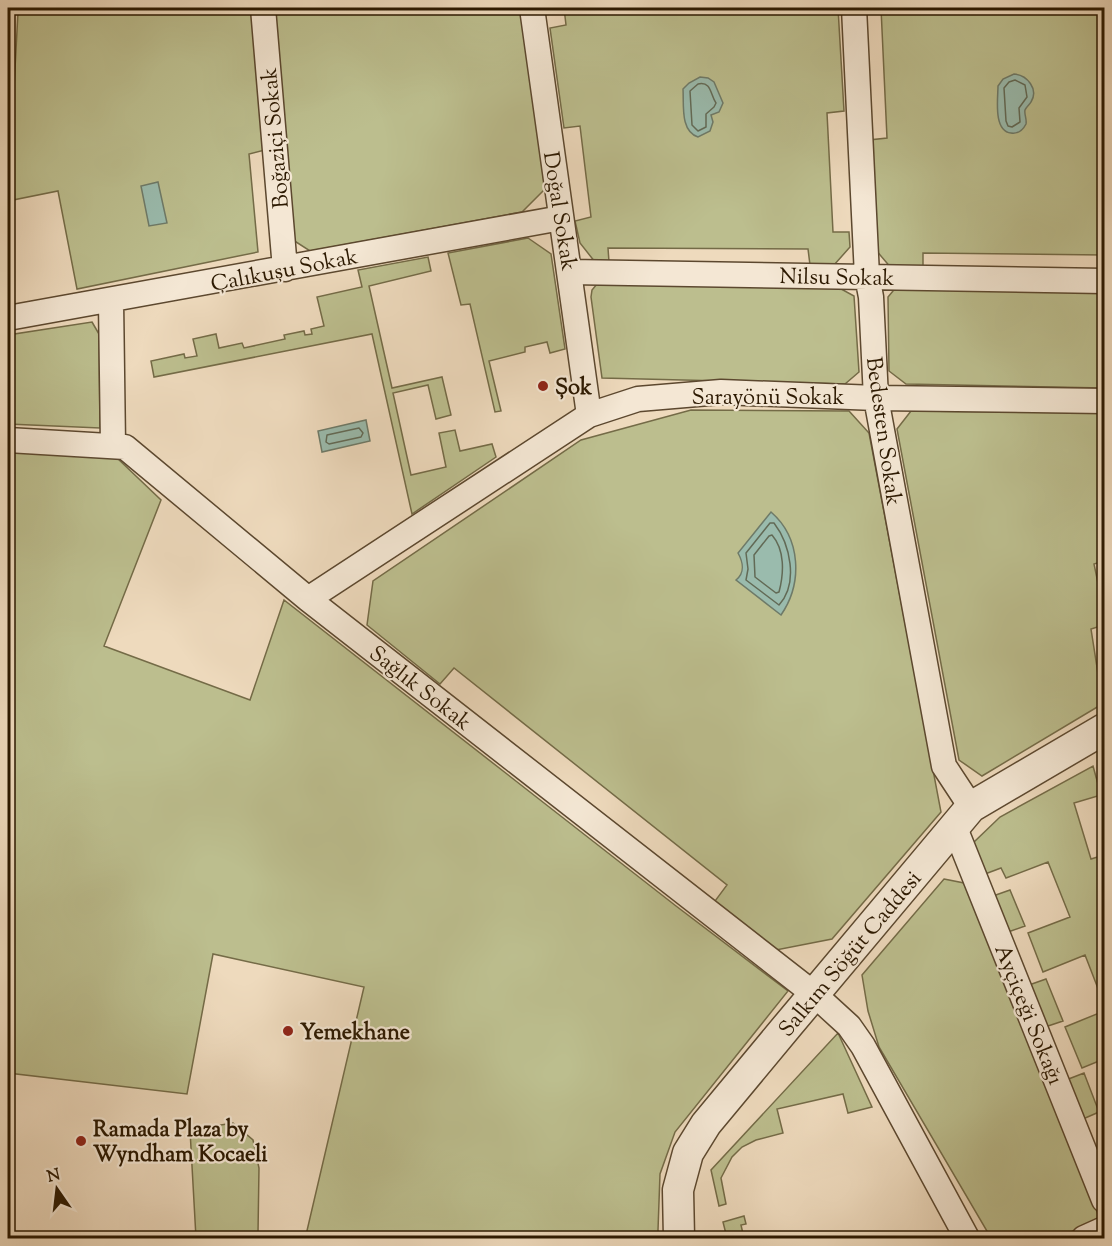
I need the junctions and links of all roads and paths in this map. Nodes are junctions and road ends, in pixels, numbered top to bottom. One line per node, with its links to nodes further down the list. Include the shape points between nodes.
1 (263, 8): 5 (street, Boğaziçi Sokak)
2 (532, 8): 4 (street, Doğal Sokak)
3 (854, 8): 7 (street, Bedesten Sokak)
4 (561, 218): 5 (street, Çalıkuşu Sokak); 6 (street, Doğal Sokak)
5 (285, 268): 9 (street, Çalıkuşu Sokak)
6 (570, 272): 7 (street, Nilsu Sokak); 13 (street, Doğal Sokak)
7 (867, 276): 8 (street, Nilsu Sokak); 11 (street, Bedesten Sokak)
8 (1104, 281)
9 (111, 301): 10 (street, Çalıkuşu Sokak); 15 (street)
10 (8, 318)
11 (876, 398): 12 (street, Sarayönü Sokak); 13 (street, Sarayönü Sokak, via 721,392 638,399); 18 (street, Bedesten Sokak, via 944,766)
12 (1104, 401)
13 (589, 415): 16 (street, Sarayönü Sokak)
14 (8, 440): 15 (street, Sağlık Sokak)
15 (113, 445): 16 (street, Sağlık Sokak, via 125,447)
16 (308, 599): 19 (street, Sağlık Sokak)
17 (1104, 729): 18 (street, Salkım Söğüt Caddesi)
18 (963, 818): 19 (street, Salkım Söğüt Caddesi); 20 (street, Ayçiçeği Sokağı)
19 (814, 994): 22 (street, Salkım Söğüt Caddesi, via 705,1124 688,1153 678,1190); 23 (street, Sağlık Sokak, via 849,1026 863,1046)
20 (1104, 1200)
21 (1104, 1229): 24 (street)
22 (679, 1239)
23 (967, 1239)
24 (1083, 1239)

